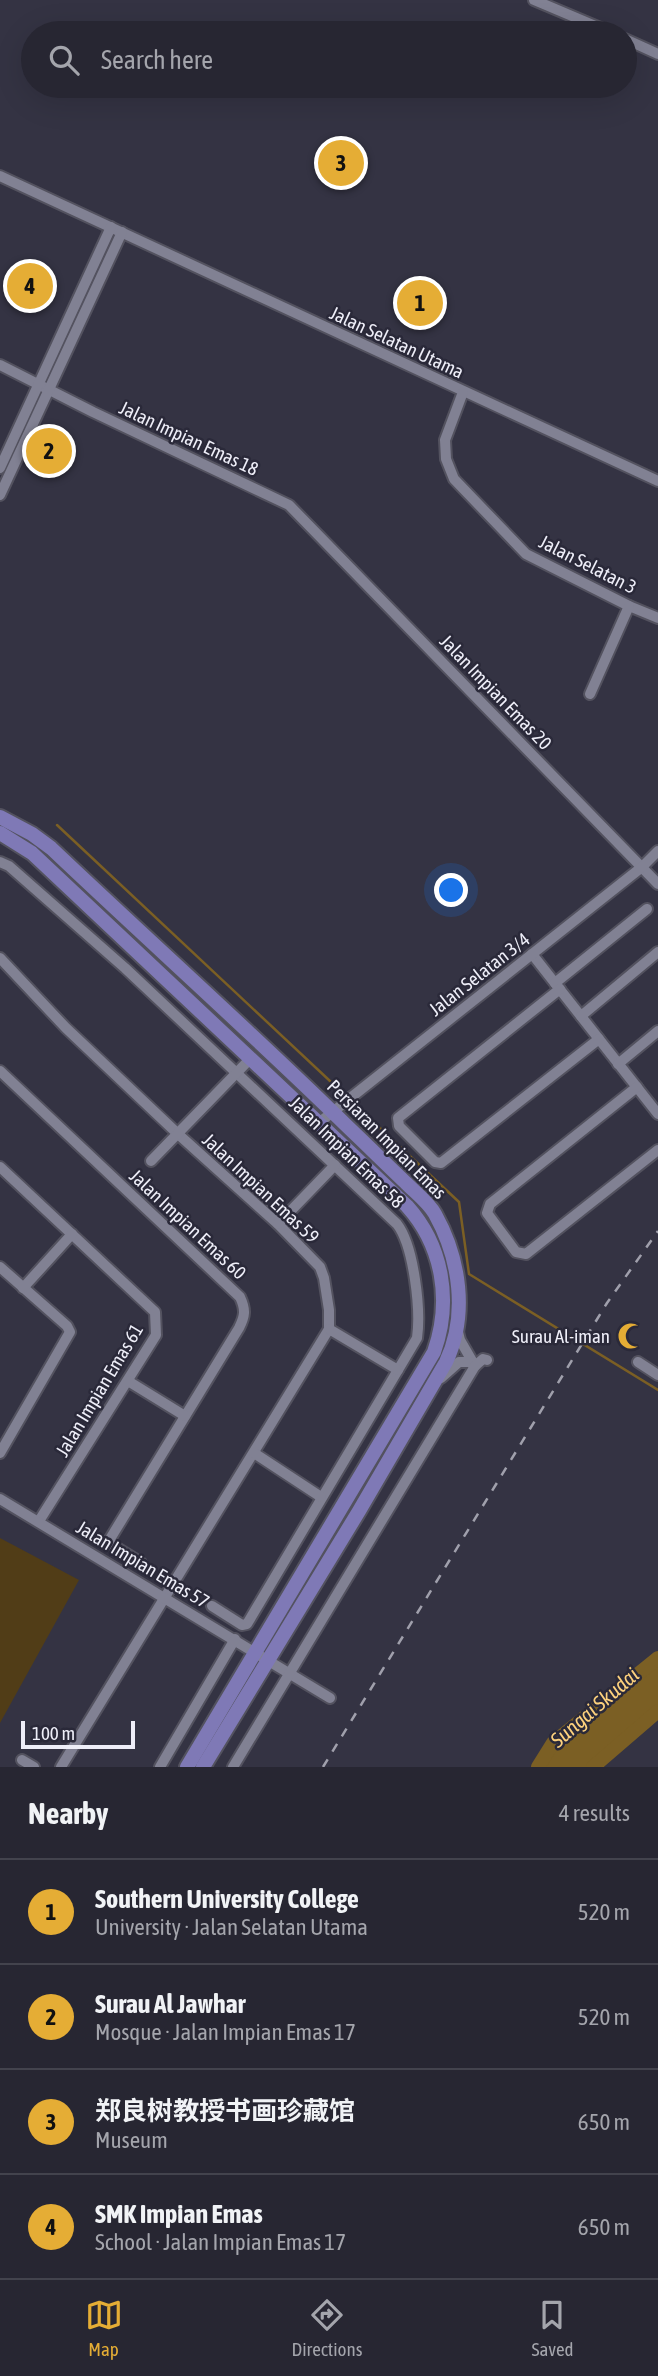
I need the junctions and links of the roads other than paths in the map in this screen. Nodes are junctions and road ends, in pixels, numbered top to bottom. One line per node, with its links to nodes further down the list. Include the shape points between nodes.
1 (534, 0): 2 (street)
2 (584, 21)
3 (637, 44): 4 (street)
4 (658, 54)
5 (0, 176): 6 (street, Jalan Selatan Utama)
6 (111, 227): 7 (street, Jalan Selatan Utama); 9 (street)
7 (122, 232): 10 (street); 11 (street, Jalan Selatan Utama)
8 (0, 365): 9 (street, Jalan Impian Emas 18)
9 (39, 385): 10 (street, Jalan Impian Emas 18); 12 (street)
10 (50, 391): 14 (street); 15 (street, Jalan Impian Emas 18, via 280,500)
11 (463, 392): 13 (street, Jalan Selatan Utama); 16 (street, Jalan Selatan 3, via 445,440 454,479 526,554)
12 (0, 467)
13 (658, 481)
14 (0, 495)
15 (308, 525): 23 (street, Jalan Impian Emas 20)
16 (629, 606): 17 (street, Jalan Selatan 3); 18 (street)
17 (658, 618)
18 (590, 694)
19 (0, 817): 38 (main road, Persiaran Impian Emas, via 51,848)
20 (0, 833): 33 (main road, Persiaran Impian Emas, via 32,853)
21 (658, 851): 23 (street, Jalan Selatan 3/4)
22 (1, 863): 36 (street, Jalan Impian Emas 58, via 125,968)
23 (642, 867): 24 (street, Jalan Impian Emas 20); 27 (street, Jalan Selatan 3/4)
24 (658, 884)
25 (647, 909): 29 (street)
26 (658, 951): 30 (street)
27 (533, 954): 29 (street); 38 (street, Jalan Selatan 3/4)
28 (0, 958): 41 (street, Jalan Impian Emas 59)
29 (557, 986): 30 (street); 32 (street, via 398,1118 399,1126 441,1163)
30 (581, 1016): 32 (street)
31 (658, 1031): 34 (street)
32 (599, 1039): 34 (street)
33 (251, 1058): 36 (street); 40 (main road, Persiaran Impian Emas)
34 (618, 1064): 37 (street)
35 (0, 1071): 59 (street, Jalan Impian Emas 60, via 240,1297 245,1317)
36 (237, 1072): 41 (street); 44 (street, Jalan Impian Emas 58)
37 (637, 1087): 39 (street); 42 (street, via 490,1204 487,1213 516,1252 526,1254)
38 (338, 1106): 40 (street, Jalan Selatan 3/4); 50 (main road, Persiaran Impian Emas, via 434,1211 455,1266)
39 (658, 1114)
40 (320, 1122): 69 (main road, Persiaran Impian Emas, via 419,1220 439,1264 444,1314 434,1352)
41 (178, 1134): 43 (street); 46 (street, Jalan Impian Emas 59)
42 (658, 1150)
43 (151, 1161)
44 (335, 1165): 46 (street); 55 (street, Jalan Impian Emas 58, via 404,1233 418,1328)
45 (0, 1167): 47 (street, Jalan Impian Emas 61)
46 (278, 1224): 51 (street, Jalan Impian Emas 59, via 320,1267)
47 (72, 1234): 49 (street); 57 (street, Jalan Impian Emas 61, via 155,1312 156,1335)
48 (0, 1267): 49 (street)
49 (23, 1288): 60 (street, via 70,1332)
50 (457, 1326): 54 (street); 58 (main road, Persiaran Impian Emas, via 453,1346)
51 (329, 1329): 55 (street); 61 (street)
52 (487, 1360): 54 (street)
53 (638, 1362): 56 (street)
54 (475, 1366): 58 (street, via 459,1362); 70 (street)
55 (398, 1370): 62 (street, Jalan Impian Emas 58)
56 (658, 1375)
57 (128, 1381): 59 (street); 64 (street, Jalan Impian Emas 61)
58 (431, 1387): 69 (main road, Persiaran Impian Emas, via 359,1511)
59 (185, 1416): 65 (street, Jalan Impian Emas 60, via 110,1539 112,1545)
60 (0, 1453)
61 (254, 1453): 62 (street); 66 (street)
62 (321, 1497): 67 (street, Jalan Impian Emas 58, via 245,1626)
63 (0, 1499): 64 (street, Jalan Impian Emas 57)
64 (39, 1521): 66 (street, Jalan Impian Emas 57)
65 (141, 1563)
66 (164, 1597): 68 (street, Jalan Impian Emas 57); 74 (street)
67 (212, 1606)
68 (235, 1639): 69 (street, Jalan Impian Emas 57); 75 (street)
69 (262, 1656): 70 (street, Jalan Impian Emas 57); 76 (main road, Persiaran Impian Emas); 77 (main road, Persiaran Impian Emas)
70 (291, 1674): 71 (street, Jalan Impian Emas 57); 78 (street)
71 (330, 1698)
72 (22, 1760): 73 (street)
73 (34, 1767)
74 (61, 1767)
75 (160, 1767)
76 (187, 1767)
77 (203, 1767)
78 (233, 1767)

